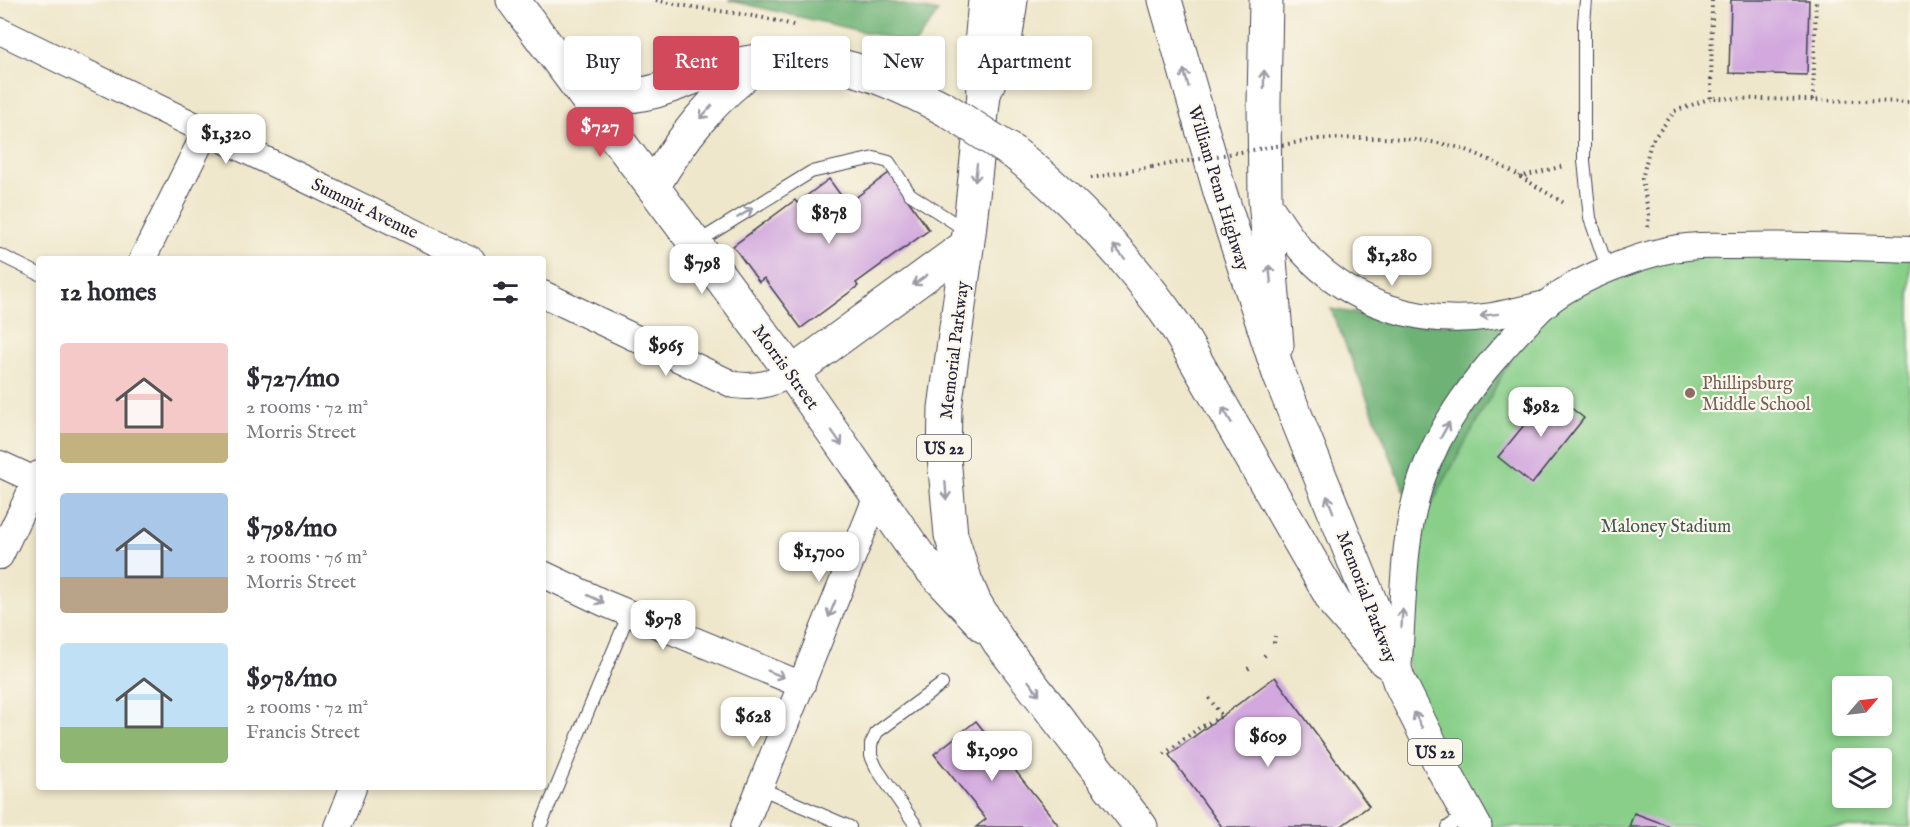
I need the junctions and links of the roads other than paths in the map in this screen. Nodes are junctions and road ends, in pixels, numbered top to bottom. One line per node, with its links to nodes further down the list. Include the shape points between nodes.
1 (513, 0): 12 (main road, Morris Street)
2 (985, 0): 11 (main road, US 22, via 981,45)
3 (1011, 0): 11 (main road, Memorial Parkway, via 1005,42)
4 (1165, 0): 27 (main road, William Penn Highway / US 22, one-way to 4, via 1220,192)
5 (1266, 0): 15 (main road, Memorial Parkway, one-way to 5)
6 (1586, 0): 22 (lane, via 1584,161 1590,218)
7 (0, 31): 13 (street, Summit Avenue)
8 (751, 63): 12 (main road, via 636,96)
9 (850, 68): 36 (main road, one-way to 9, bridge, via 1336,605 1177,328 1137,272 1088,218 1014,153 945,109 892,82)
10 (751, 72): 14 (main road, one-way to 14, via 727,90 690,129)
11 (984, 94): 16 (main road, Memorial Parkway / US 22, one-way to 16)
12 (588, 100): 14 (main road, Morris Street)
13 (206, 131): 20 (street); 21 (street, Summit Avenue)
14 (653, 187): 17 (main road, Morris Street)
15 (1265, 199): 25 (street, one-way to 15, via 1463,318 1434,318 1389,309 1349,291 1315,264); 27 (main road, Memorial Parkway, one-way to 15)
16 (968, 239): 17 (lane, one-way to 16, via 811,172 874,158 889,162 910,194); 26 (main road, one-way to 26); 35 (main road, Memorial Parkway / US 22, one-way to 35, via 945,408 945,484 957,558 975,603)
17 (695, 244): 26 (main road, Morris Street)
18 (1910, 249): 22 (street, via 1698,246 1646,255)
19 (0, 255): 23 (lane)
20 (144, 256)
21 (464, 256)
22 (1608, 270): 25 (street)
23 (36, 273)
24 (546, 295): 26 (street, via 734,385 766,385)
25 (1546, 304): 36 (street, one-way to 25, via 1409,537 1431,456 1479,377)
26 (792, 373): 31 (main road, Morris Street, one-way to 31)
27 (1279, 374): 36 (main road, Memorial Parkway / US 22, one-way to 27)
28 (0, 464): 29 (street)
29 (36, 478)
30 (36, 483): 32 (street)
31 (877, 496): 35 (main road, Morris Street, via 930,571); 38 (street, one-way to 38)
32 (0, 556)
33 (546, 575): 34 (street, one-way to 34)
34 (629, 613): 38 (street, one-way to 38); 43 (lane)
35 (999, 642): 47 (main road, Memorial Parkway / US 22, one-way to 47)
36 (1397, 676): 41 (main road, Memorial Parkway / US 22, one-way to 36)
37 (942, 684): 46 (lane, via 877,732 871,744 877,769)
38 (802, 685): 39 (street)
39 (760, 788): 44 (street); 45 (lane)
40 (352, 790): 42 (street)
41 (1463, 822)
42 (338, 827)
43 (540, 827)
44 (744, 827)
45 (850, 827)
46 (917, 827)
47 (1141, 827)

